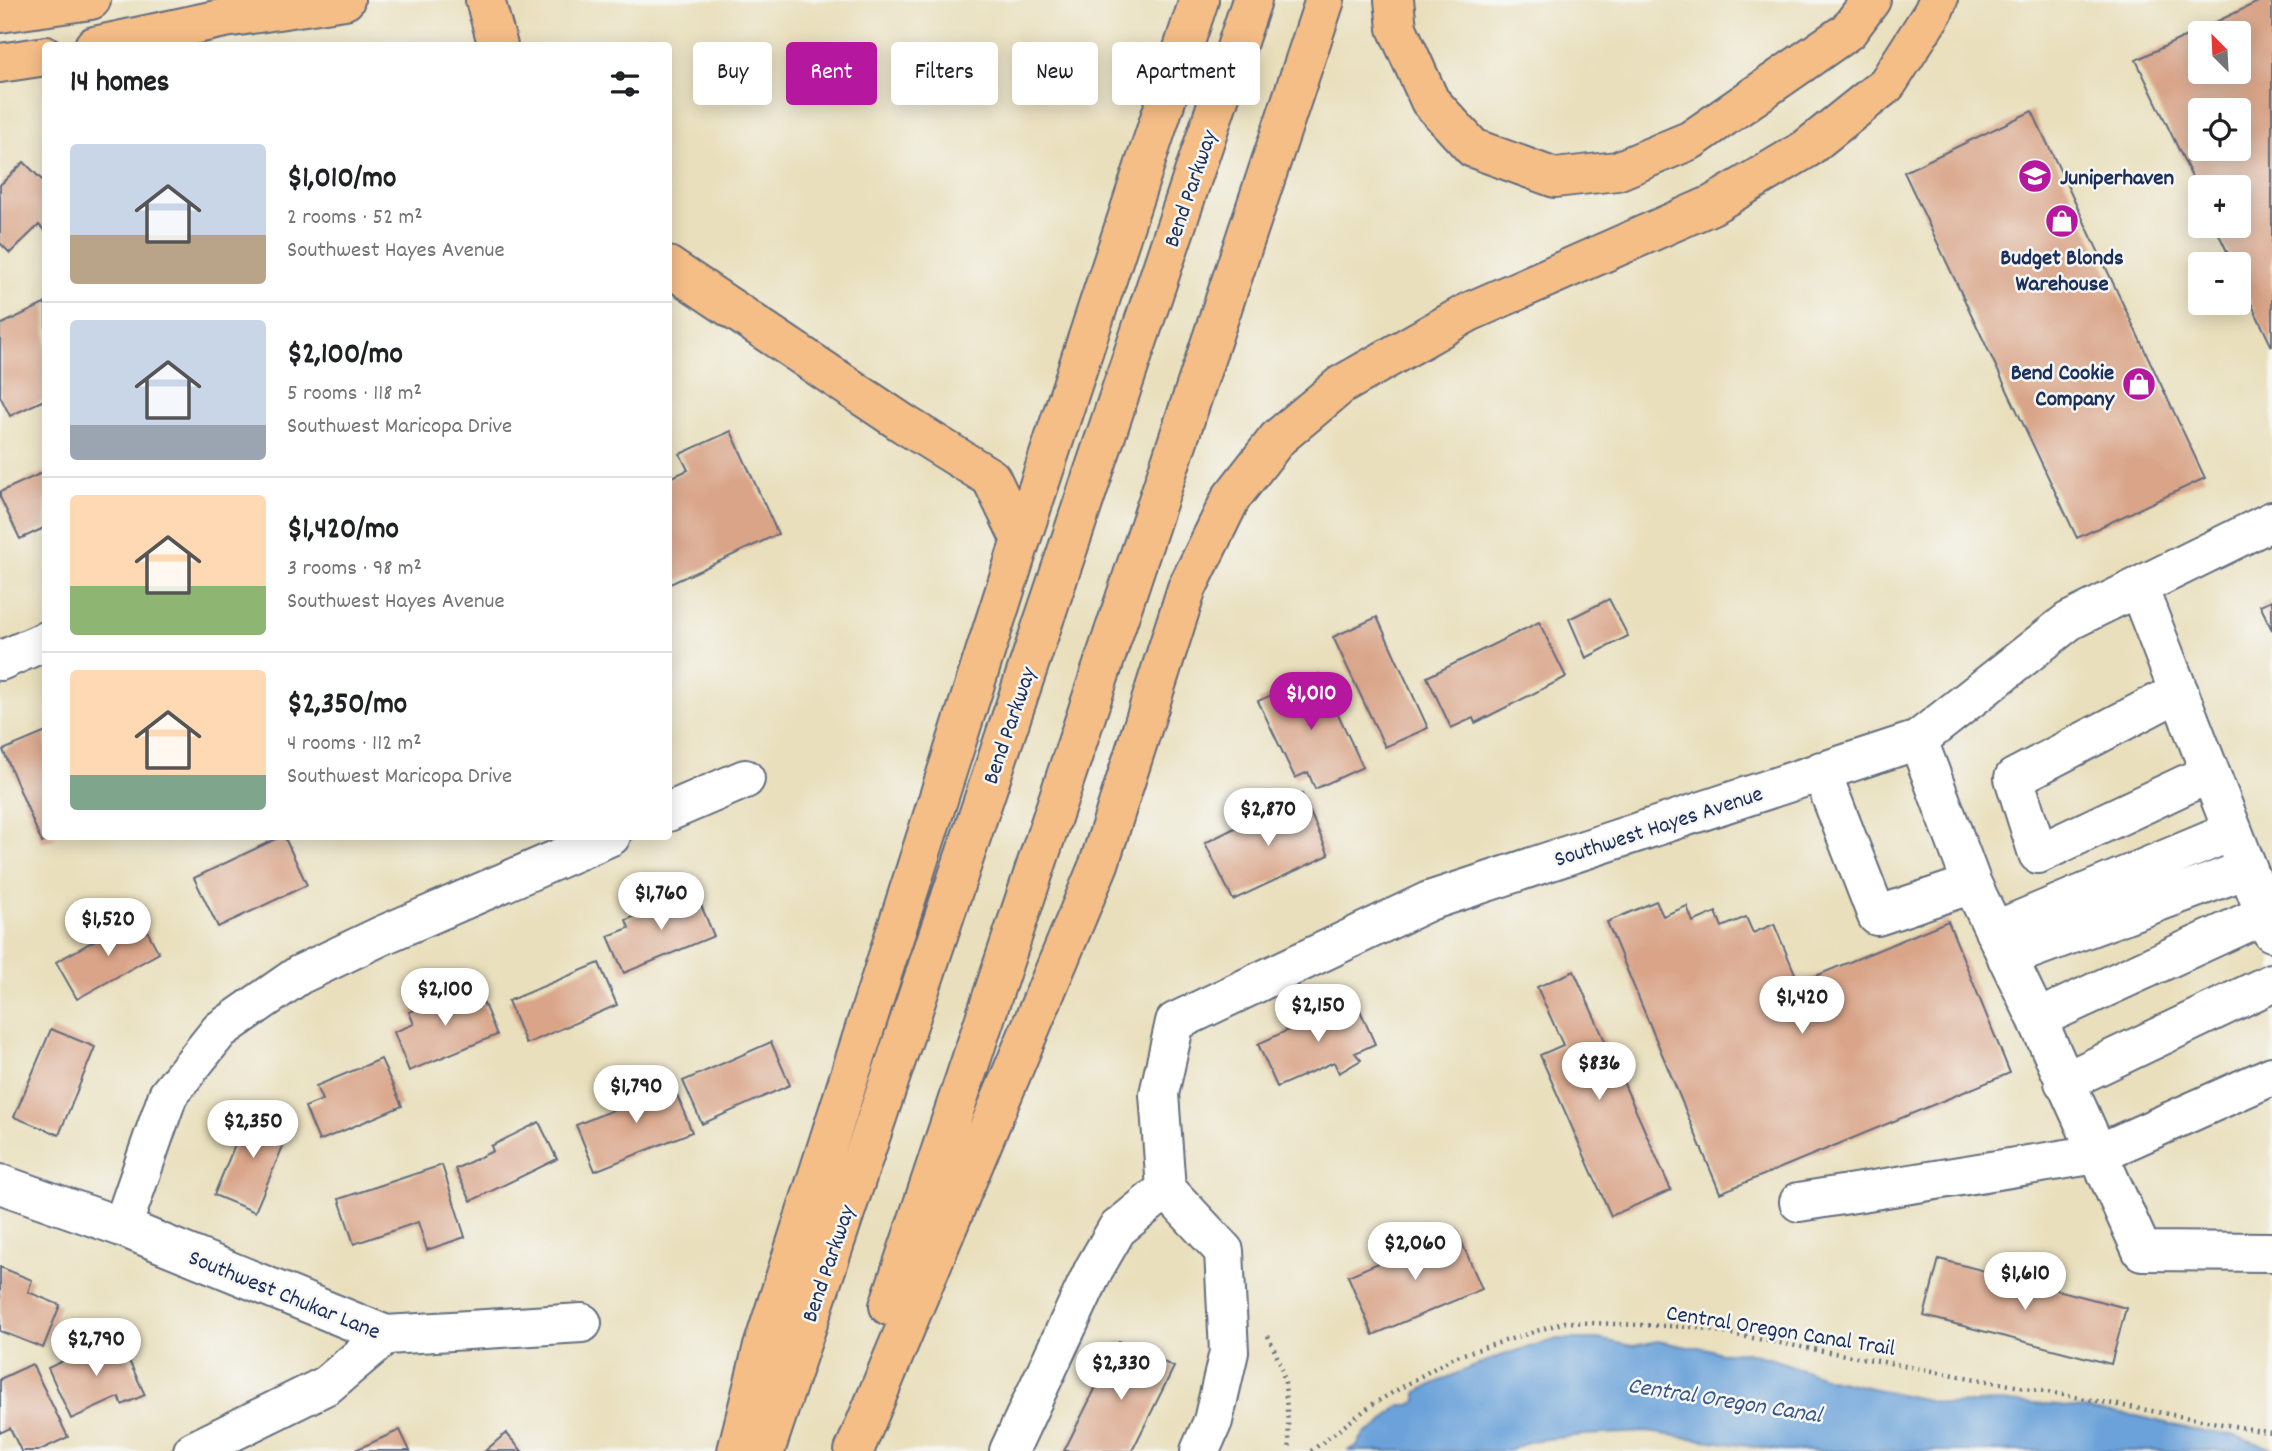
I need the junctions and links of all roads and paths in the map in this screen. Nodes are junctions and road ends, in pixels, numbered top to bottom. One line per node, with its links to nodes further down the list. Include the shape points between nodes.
1 (91, 0): 10 (main road)
2 (345, 0): 11 (main road, via 225,18)
3 (485, 0): 12 (main road)
4 (1199, 0): 17 (main road)
5 (1252, 0): 51 (main road, Bend Parkway)
6 (1325, 0): 52 (main road)
7 (1394, 0): 8 (main road, via 1397,27 1430,101 1473,148 1555,178 1617,171 1691,140 1848,32)
8 (1871, 0)
9 (1938, 0): 53 (main road, via 1887,84 1806,149 1712,205 1469,312 1341,385 1278,438 1231,498 1187,587 1099,864)
10 (0, 13)
11 (113, 42)
12 (497, 42)
13 (42, 57): 14 (main road)
14 (0, 64)
15 (672, 269): 17 (main road, via 991,478)
16 (2272, 521): 18 (street, Southwest Hayes Avenue)
17 (1021, 540): 50 (main road, via 762,1350)
18 (2138, 587): 21 (street); 22 (street, Southwest Hayes Avenue, via 2069,621)
19 (42, 643): 20 (street)
20 (0, 662)
21 (2179, 692): 24 (street); 29 (street, via 2014,778)
22 (1918, 740): 23 (street, Southwest Hayes Avenue); 31 (street)
23 (1821, 771): 31 (street, via 1877,916); 41 (street, Southwest Hayes Avenue, via 1429,901 1175,1022 1159,1094)
24 (2210, 773): 27 (street); 29 (street)
25 (745, 779): 26 (street)
26 (672, 810)
27 (2233, 831): 30 (street); 32 (street)
28 (602, 840): 43 (street, via 299,975 220,1030 168,1095)
29 (2038, 854): 32 (street)
30 (2247, 869): 33 (street); 34 (street)
31 (1972, 884): 34 (street)
32 (2057, 905): 34 (street)
33 (2269, 923): 36 (street)
34 (2000, 945): 36 (street)
35 (2272, 984): 38 (street)
36 (2037, 1019): 38 (street)
37 (2272, 1076): 39 (street)
38 (2064, 1082): 39 (street)
39 (2098, 1154): 42 (street); 44 (street, via 2142,1251)
40 (0, 1184): 43 (street, Southwest Chukar Lane)
41 (1166, 1189): 45 (street, via 1224,1251); 54 (street, via 1117,1229)
42 (1799, 1202)
43 (122, 1227): 47 (street, Southwest Chukar Lane)
44 (2272, 1252)
45 (1226, 1299): 55 (street, via 1229,1352 1213,1421); 56 (path, via 1265,1329 1281,1365)
46 (582, 1323): 47 (street, Southwest Chukar Lane)
47 (386, 1335): 49 (street, via 327,1385)
48 (2272, 1433): 57 (path, Central Oregon Canal Trail, via 1692,1327 1566,1322 1454,1357 1373,1404)
49 (193, 1451)
50 (737, 1451)
51 (765, 1451)
52 (840, 1451)
53 (854, 1451)
54 (1009, 1451)
55 (1200, 1451)
56 (1290, 1451)
57 (1311, 1451)

